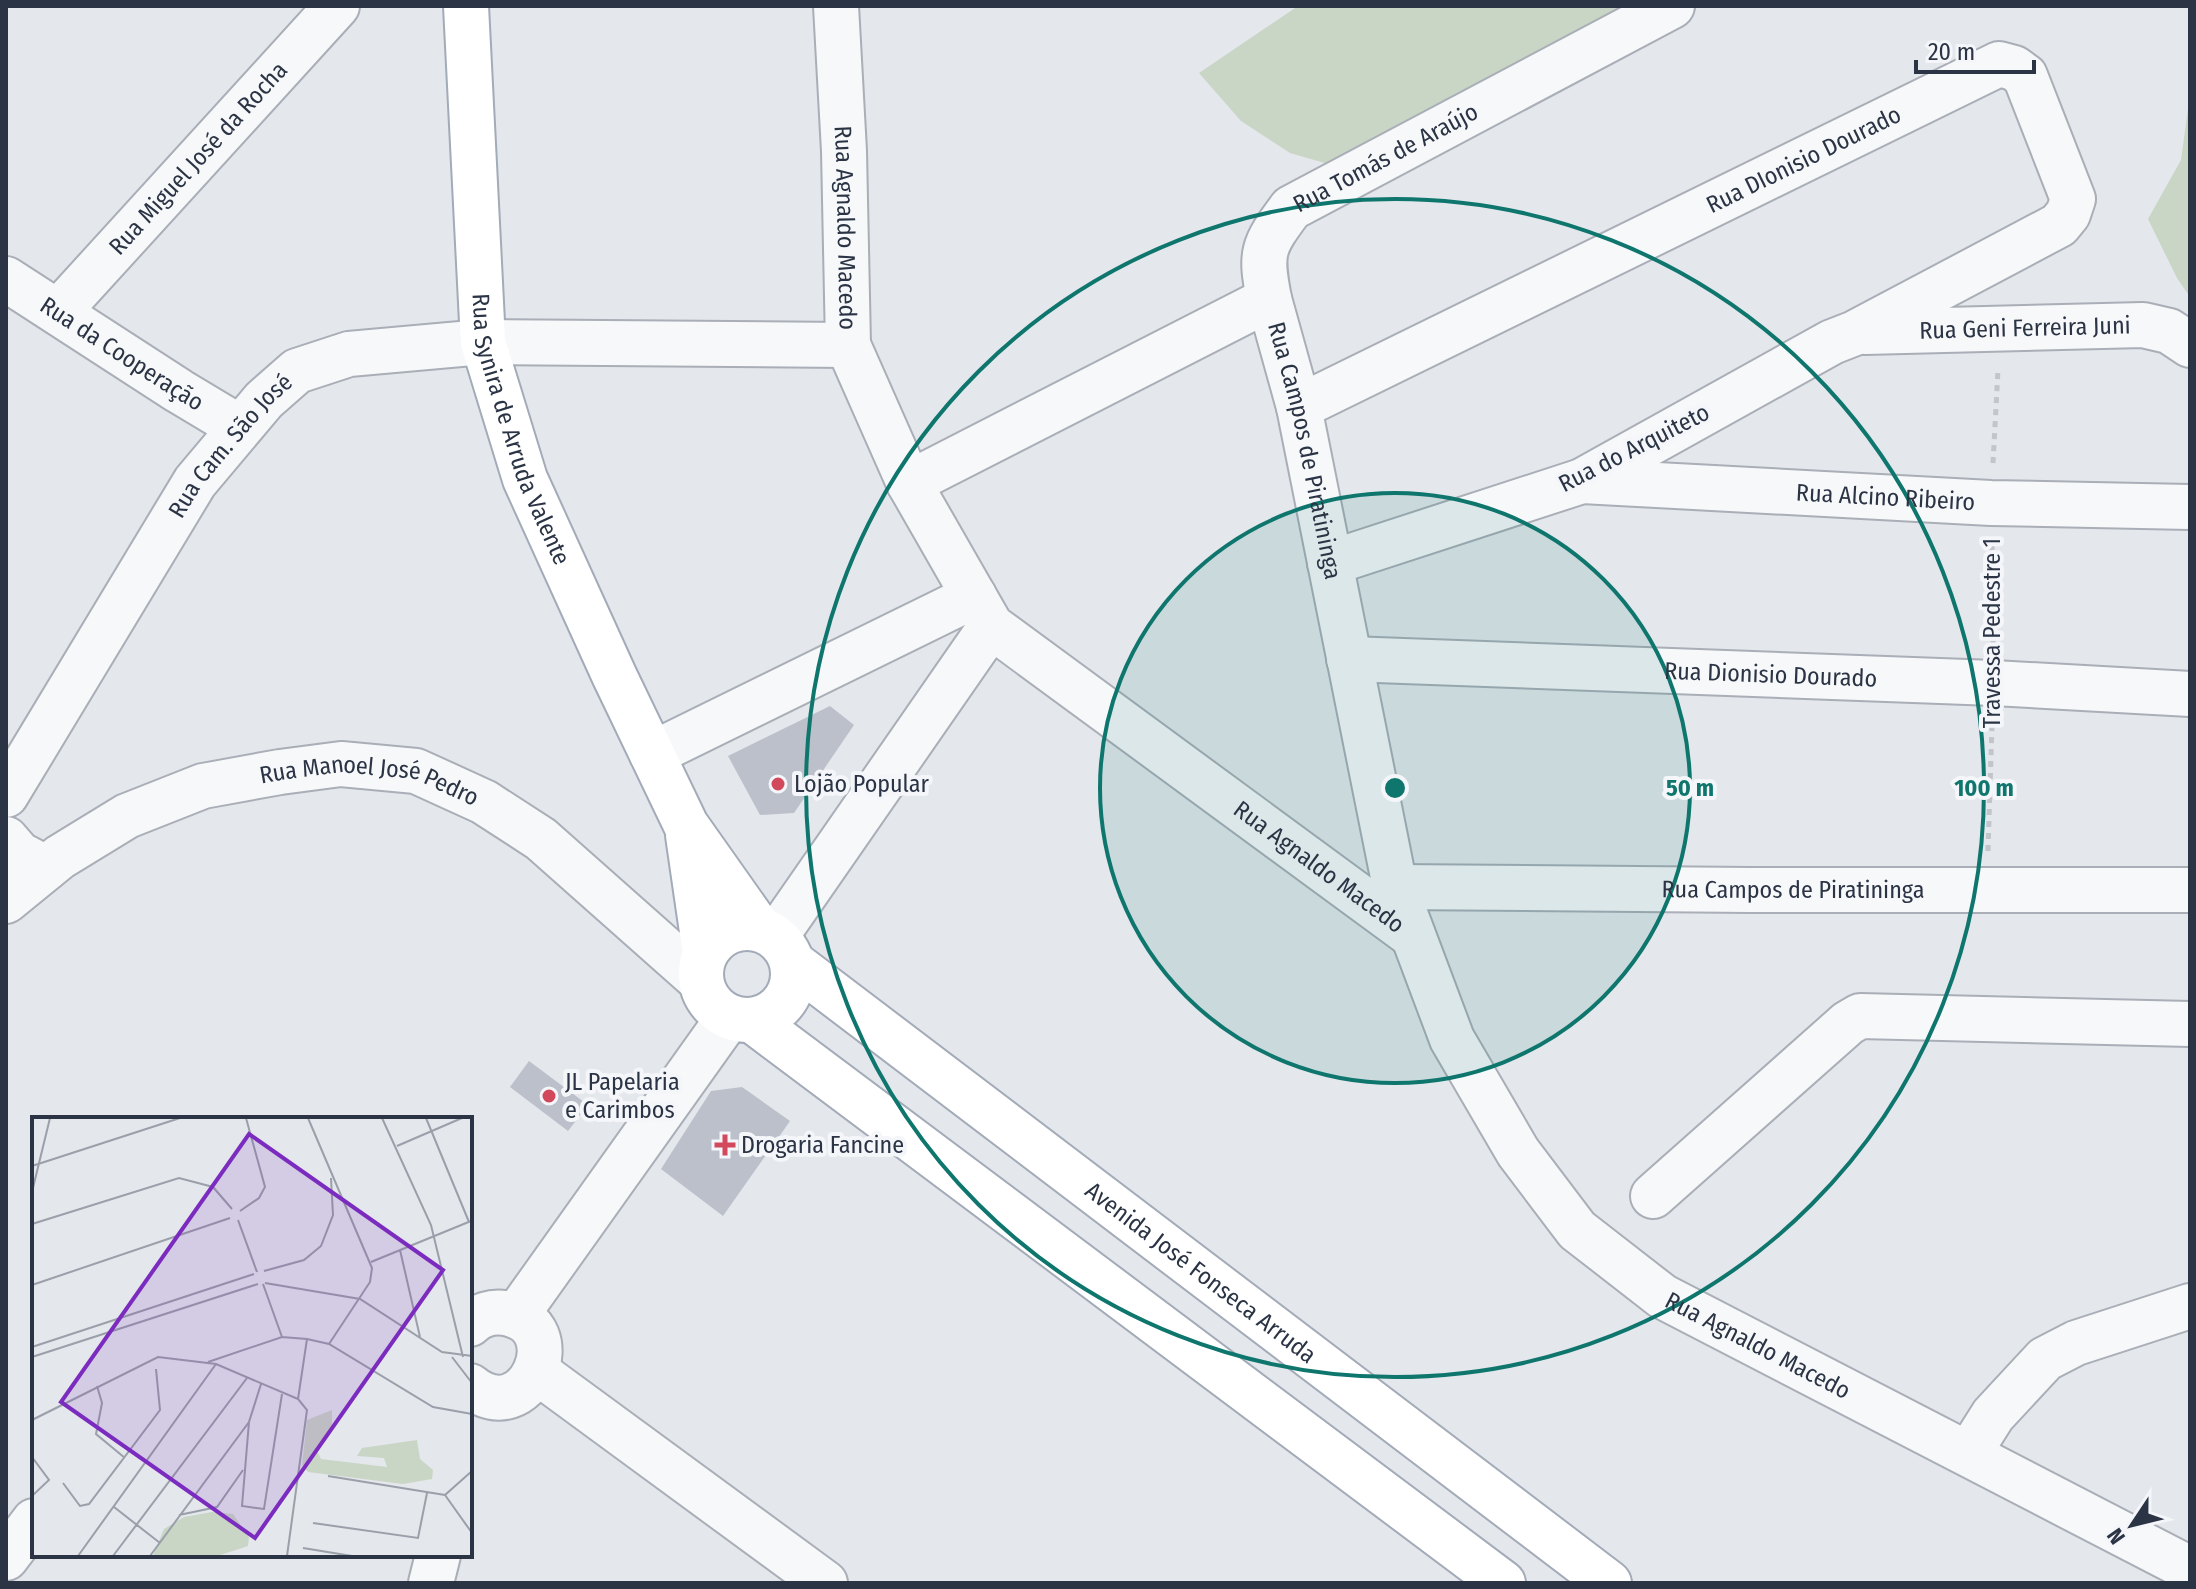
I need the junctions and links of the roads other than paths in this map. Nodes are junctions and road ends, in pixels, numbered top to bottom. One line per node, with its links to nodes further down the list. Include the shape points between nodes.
1 (337, 6): 8 (street, Rua Miguel José da Rocha)
2 (466, 6): 10 (main road, Rua Synira de Arruda Valente)
3 (836, 6): 11 (street, Rua Agnaldo Macedo)
4 (1672, 6): 7 (street, Rua Tomás de Araújo, via 1291,208 1271,234 1262,262)
5 (6, 279): 8 (street, Rua da Cooperação)
6 (1922, 296): 9 (street, Rua do Arquiteto); 13 (street, Rua DIonisio Dourado, via 2059,225 2068,214 2073,199 2025,76 2014,68 1999,64)
7 (1269, 299): 13 (street, Rua Campos de Piratininga); 16 (street)
8 (58, 312): 14 (street, Rua da Cooperação)
9 (1855, 333): 12 (street, Rua Geni Ferreira Juni, via 2143,325 2169,331); 15 (street, Rua do Arquiteto)
10 (483, 342): 11 (street, Rua Cam. São José); 14 (street, Rua Cam. São José, via 349,354 297,371); 22 (main road, Rua Synira de Arruda Valente, via 525,479)
11 (848, 345): 16 (street, Rua Agnaldo Macedo)
12 (2190, 345)
13 (1299, 407): 18 (street, Rua Campos de Piratininga)
14 (239, 427): 23 (street, Rua Cam. São José, via 195,482)
15 (1582, 481): 17 (street, Rua Alcino Ribeiro, via 1991,503); 18 (street, Rua do Arquiteto)
16 (909, 483): 19 (street, Rua Agnaldo Macedo)
17 (2190, 507)
18 (1330, 563): 20 (street, Rua Campos de Piratininga)
19 (982, 611): 22 (street); 30 (street, Rua Agnaldo Macedo); 31 (street)
20 (1349, 659): 21 (street, Rua Dionisio Dourado); 27 (street, Rua Campos de Piratininga)
21 (2190, 694)
22 (652, 754): 24 (main road, Rua Synira de Arruda Valente)
23 (6, 795)
24 (686, 825): 31 (main road, Rua Synira de Arruda Valente); 32 (main road, Rua Synira de Arruda Valente)
25 (6, 839): 26 (street, via 19,854)
26 (46, 868): 29 (street, Rua Manoel José Pedro); 32 (street, Rua Manoel José Pedro, via 127,816 203,786 341,764 416,771 484,802 541,839)
27 (1395, 887): 28 (street, Rua Campos de Piratininga); 30 (street, Rua Campos de Piratininga)
28 (2190, 890)
29 (6, 901)
30 (1413, 936): 41 (street, Rua Agnaldo Macedo, via 1452,1039 1518,1152 1577,1230 1662,1296)
31 (776, 942): 32 (main road, via 737,927 718,936); 33 (main road, via 793,983 786,1001 772,1014); 49 (main road, Avenida José Fonseca Arruda)
32 (702, 966): 33 (main road, via 709,1002)
33 (741, 1019): 37 (street); 48 (main road)
34 (2190, 1024): 35 (street, via 1860,1016)
35 (1653, 1196)
36 (2190, 1306): 41 (street, via 2076,1343 2045,1359 1993,1415)
37 (516, 1316): 38 (street, via 488,1313); 39 (street, via 527,1323 540,1347)
38 (472, 1323)
39 (536, 1371): 40 (street, via 528,1385 505,1397); 47 (street)
40 (472, 1400)
41 (1969, 1453): 45 (street, Rua Agnaldo Macedo)
42 (32, 1524): 44 (street)
43 (438, 1557): 46 (street)
44 (6, 1558)
45 (2190, 1569)
46 (431, 1583)
47 (825, 1583)
48 (1503, 1583)
49 (1609, 1583)

